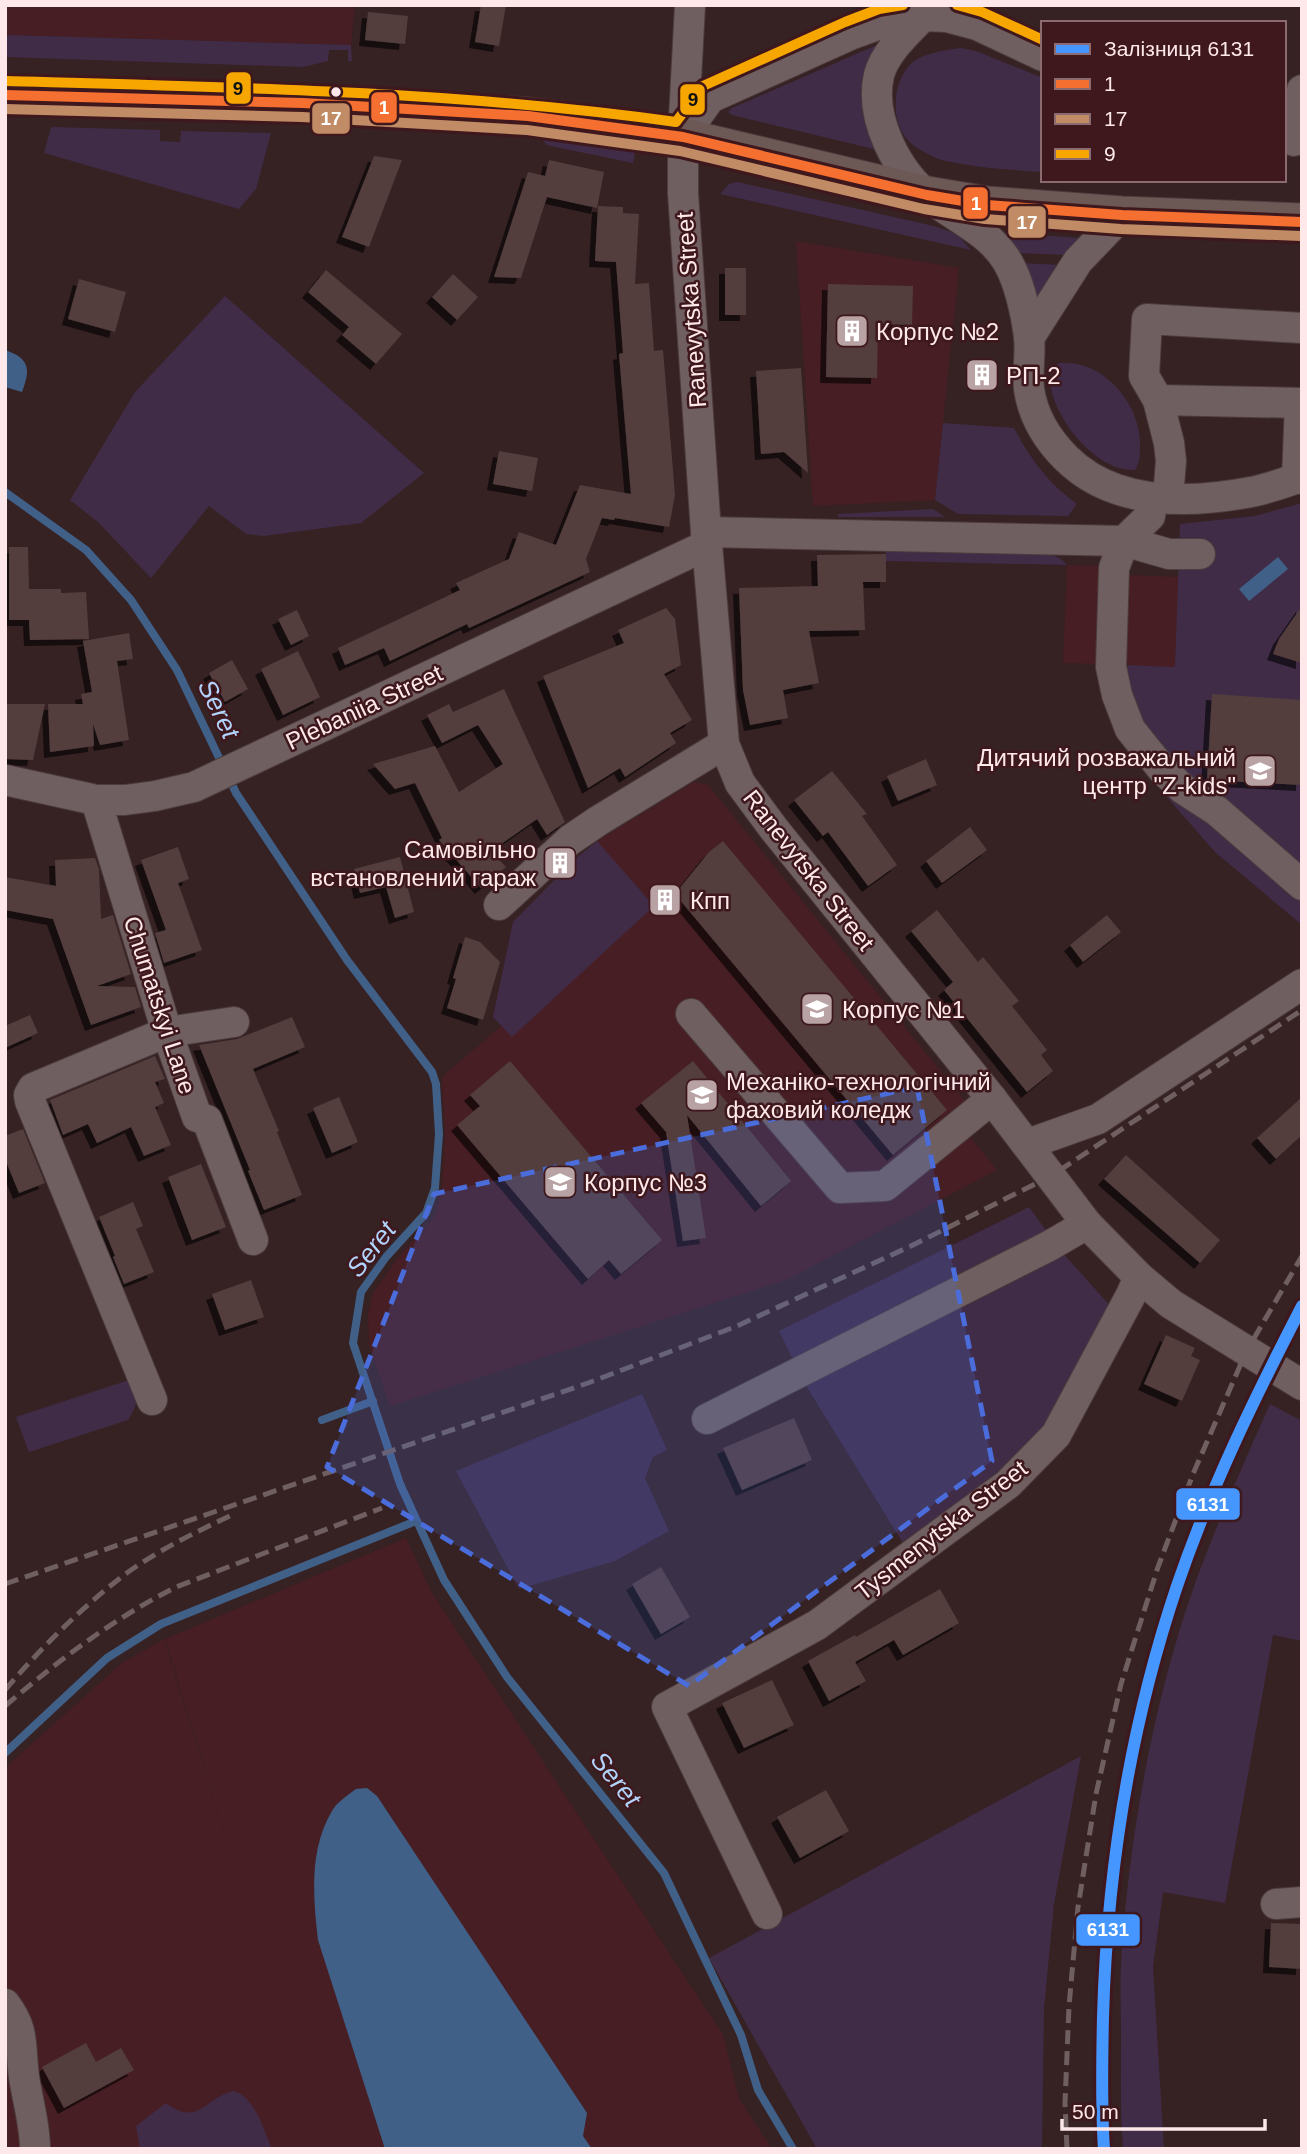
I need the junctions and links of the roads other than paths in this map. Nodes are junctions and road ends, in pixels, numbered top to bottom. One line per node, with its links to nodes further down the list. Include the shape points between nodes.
1 (690, 5): 6 (street, Ranevytska Street)
2 (923, 16): 3 (street, via 977,25); 6 (street, via 850,34 710,98); 8 (street, via 892,50 879,74 877,102 897,161)
3 (1041, 56)
4 (1302, 90): 7 (street)
5 (5, 95): 6 (main road, via 303,103 528,116)
6 (682, 137): 8 (main road); 17 (street, Ranevytska Street)
7 (1293, 140)
8 (927, 195): 9 (main road, via 987,205); 12 (street, via 1005,258 1016,279)
9 (1122, 215): 10 (main road); 12 (street, via 1078,261)
10 (1302, 222)
11 (1302, 328): 13 (street, via 1147,319 1144,376)
12 (1029, 338): 16 (street, via 1029,390 1037,418 1053,445 1099,483)
13 (1158, 400): 14 (street); 16 (street, via 1171,461)
14 (1301, 403): 15 (street)
15 (1299, 478): 16 (street, via 1252,492)
16 (1161, 498): 18 (street)
17 (707, 538): 18 (street); 20 (street, Ranevytska Street); 22 (street, Plebaniia Street, via 213,779 155,796)
18 (1124, 541): 19 (street, via 1169,554); 23 (street, via 1114,568 1111,667 1130,729 1183,789 1217,811)
19 (1200, 554)
20 (724, 744): 24 (street, via 570,840); 29 (street, Ranevytska Street, via 740,783 774,829)
21 (5, 780): 22 (street, Plebaniia Street)
22 (96, 800): 28 (street, Chumatskyi Lane)
23 (1302, 885)
24 (499, 905)
25 (1302, 984): 30 (street, via 1098,1119)
26 (691, 1014): 29 (street, via 840,1188 884,1186)
27 (234, 1022): 28 (street)
28 (167, 1032): 32 (street, Chumatskyi Lane, via 197,1117 207,1120); 35 (street, via 33,1088 29,1095)
29 (992, 1099): 30 (street, Ranevytska Street)
30 (1028, 1144): 31 (street, Ranevytska Street)
31 (1087, 1224): 33 (street, Ranevytska Street); 36 (street)
32 (253, 1240)
33 (1139, 1277): 34 (street, Ranevytska Street, via 1171,1304); 37 (street, Tysmenytska Street, via 1056,1435 1008,1484 817,1625 667,1707)
34 (1302, 1385)
35 (152, 1400)
36 (707, 1419)
37 (767, 1914)
38 (5, 2004): 39 (street, via 20,2031)
39 (15, 2088): 40 (street, via 35,2127)
40 (35, 2149)

